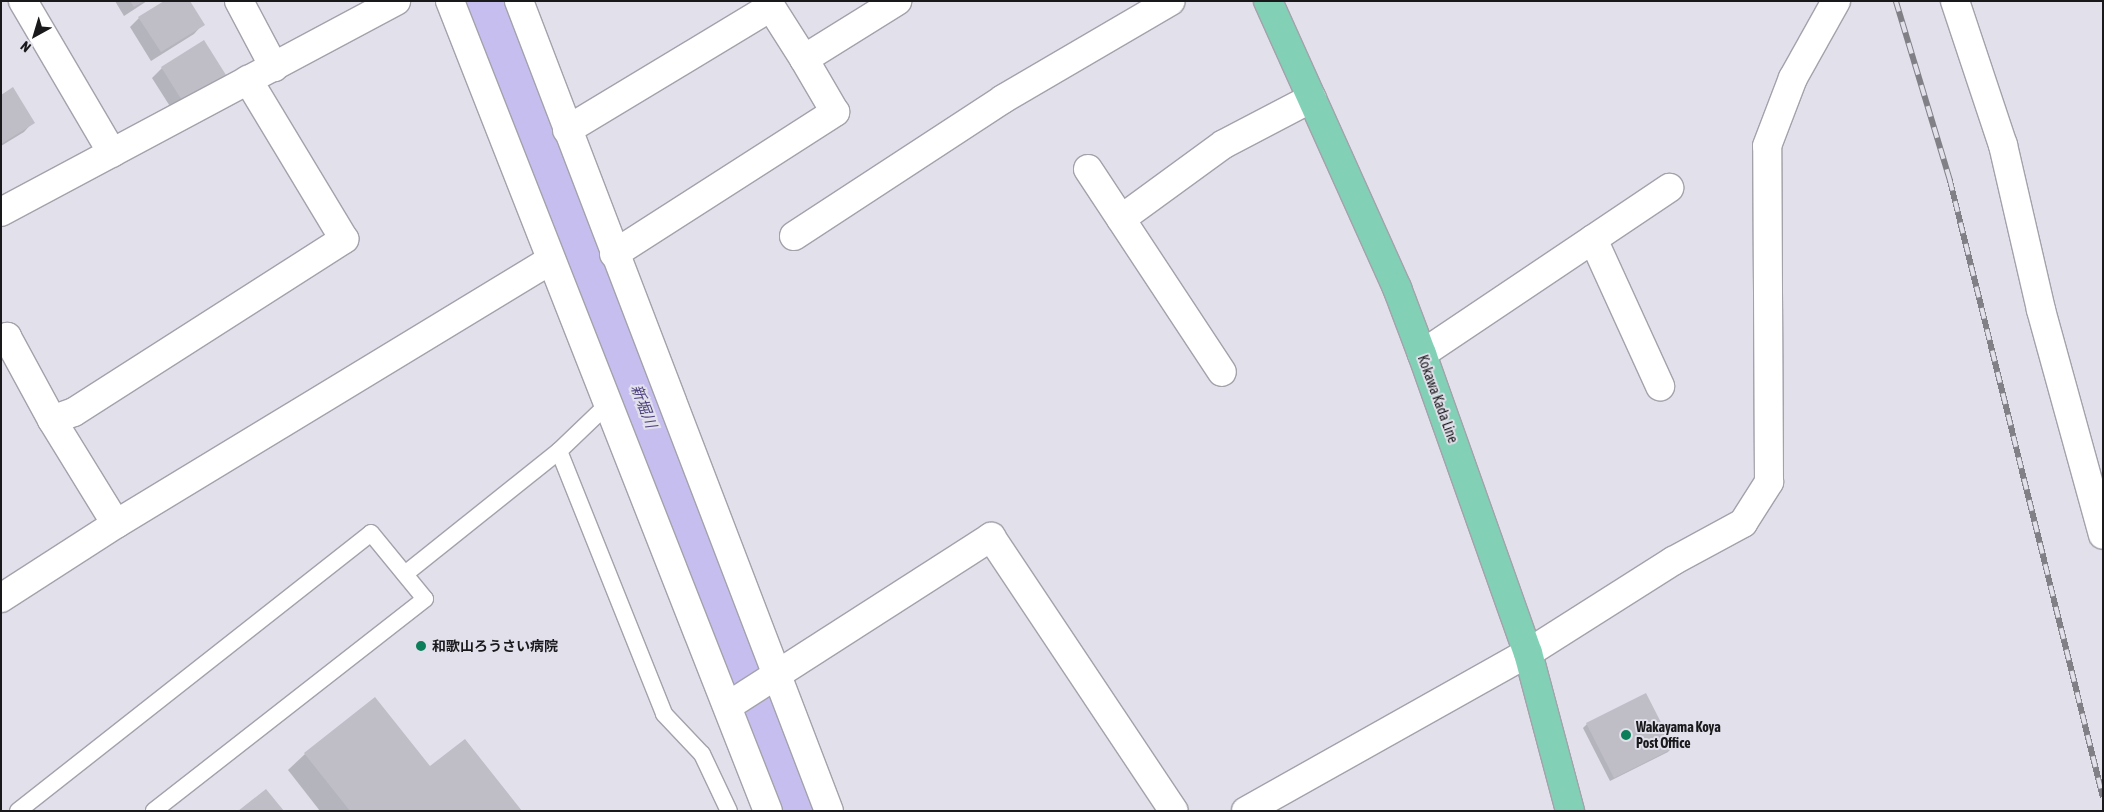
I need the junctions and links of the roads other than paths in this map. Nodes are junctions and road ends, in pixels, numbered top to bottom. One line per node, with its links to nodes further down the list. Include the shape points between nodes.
1 (22, 1): 16 (street)
2 (239, 1): 12 (street)
3 (396, 1): 12 (street)
4 (450, 1): 24 (street)
5 (519, 1): 15 (street)
6 (897, 1): 11 (street)
7 (1171, 1): 21 (street, via 1003,99)
8 (1268, 1): 14 (main road, Kokawa Kada Line)
9 (1836, 1): 36 (street, via 1793,78 1767,146 1769,482 1743,523 1673,562)
10 (1955, 1): 33 (street, via 2003,145 2041,310)
11 (804, 59): 15 (street, via 772,7); 23 (street, via 835,112)
12 (274, 67): 13 (street)
13 (248, 80): 16 (street); 30 (street, via 344,239 74,412)
14 (1312, 98): 20 (street, via 1224,144); 26 (main road, Kokawa Kada Line, via 1397,288)
15 (567, 130): 23 (street)
16 (112, 153): 19 (street)
17 (1088, 169): 20 (street)
18 (1669, 188): 22 (street)
19 (1, 212)
20 (1121, 219): 27 (street)
21 (794, 236)
22 (1593, 239): 26 (street); 28 (street)
23 (614, 254): 37 (street)
24 (551, 260): 29 (street); 32 (street)
25 (3, 334): 30 (street)
26 (1422, 354): 36 (main road, Kokawa Kada Line)
27 (1222, 372)
28 (1660, 386)
29 (608, 404): 31 (lane); 38 (street)
30 (52, 420): 32 (street)
31 (559, 450): 34 (lane); 41 (lane, via 664,714 702,754)
32 (116, 524): 35 (street)
33 (2103, 535)
34 (405, 574): 39 (lane, via 371,533); 40 (lane, via 425,600)
35 (1, 598)
36 (1528, 654): 45 (street); 46 (main road, Kokawa Kada Line)
37 (775, 674): 38 (street); 43 (street); 44 (street, via 991,537)
38 (728, 706): 42 (street)
39 (18, 811)
40 (154, 811)
41 (729, 811)
42 (768, 811)
43 (829, 811)
44 (1174, 811)
45 (1246, 811)
46 (1570, 811)

